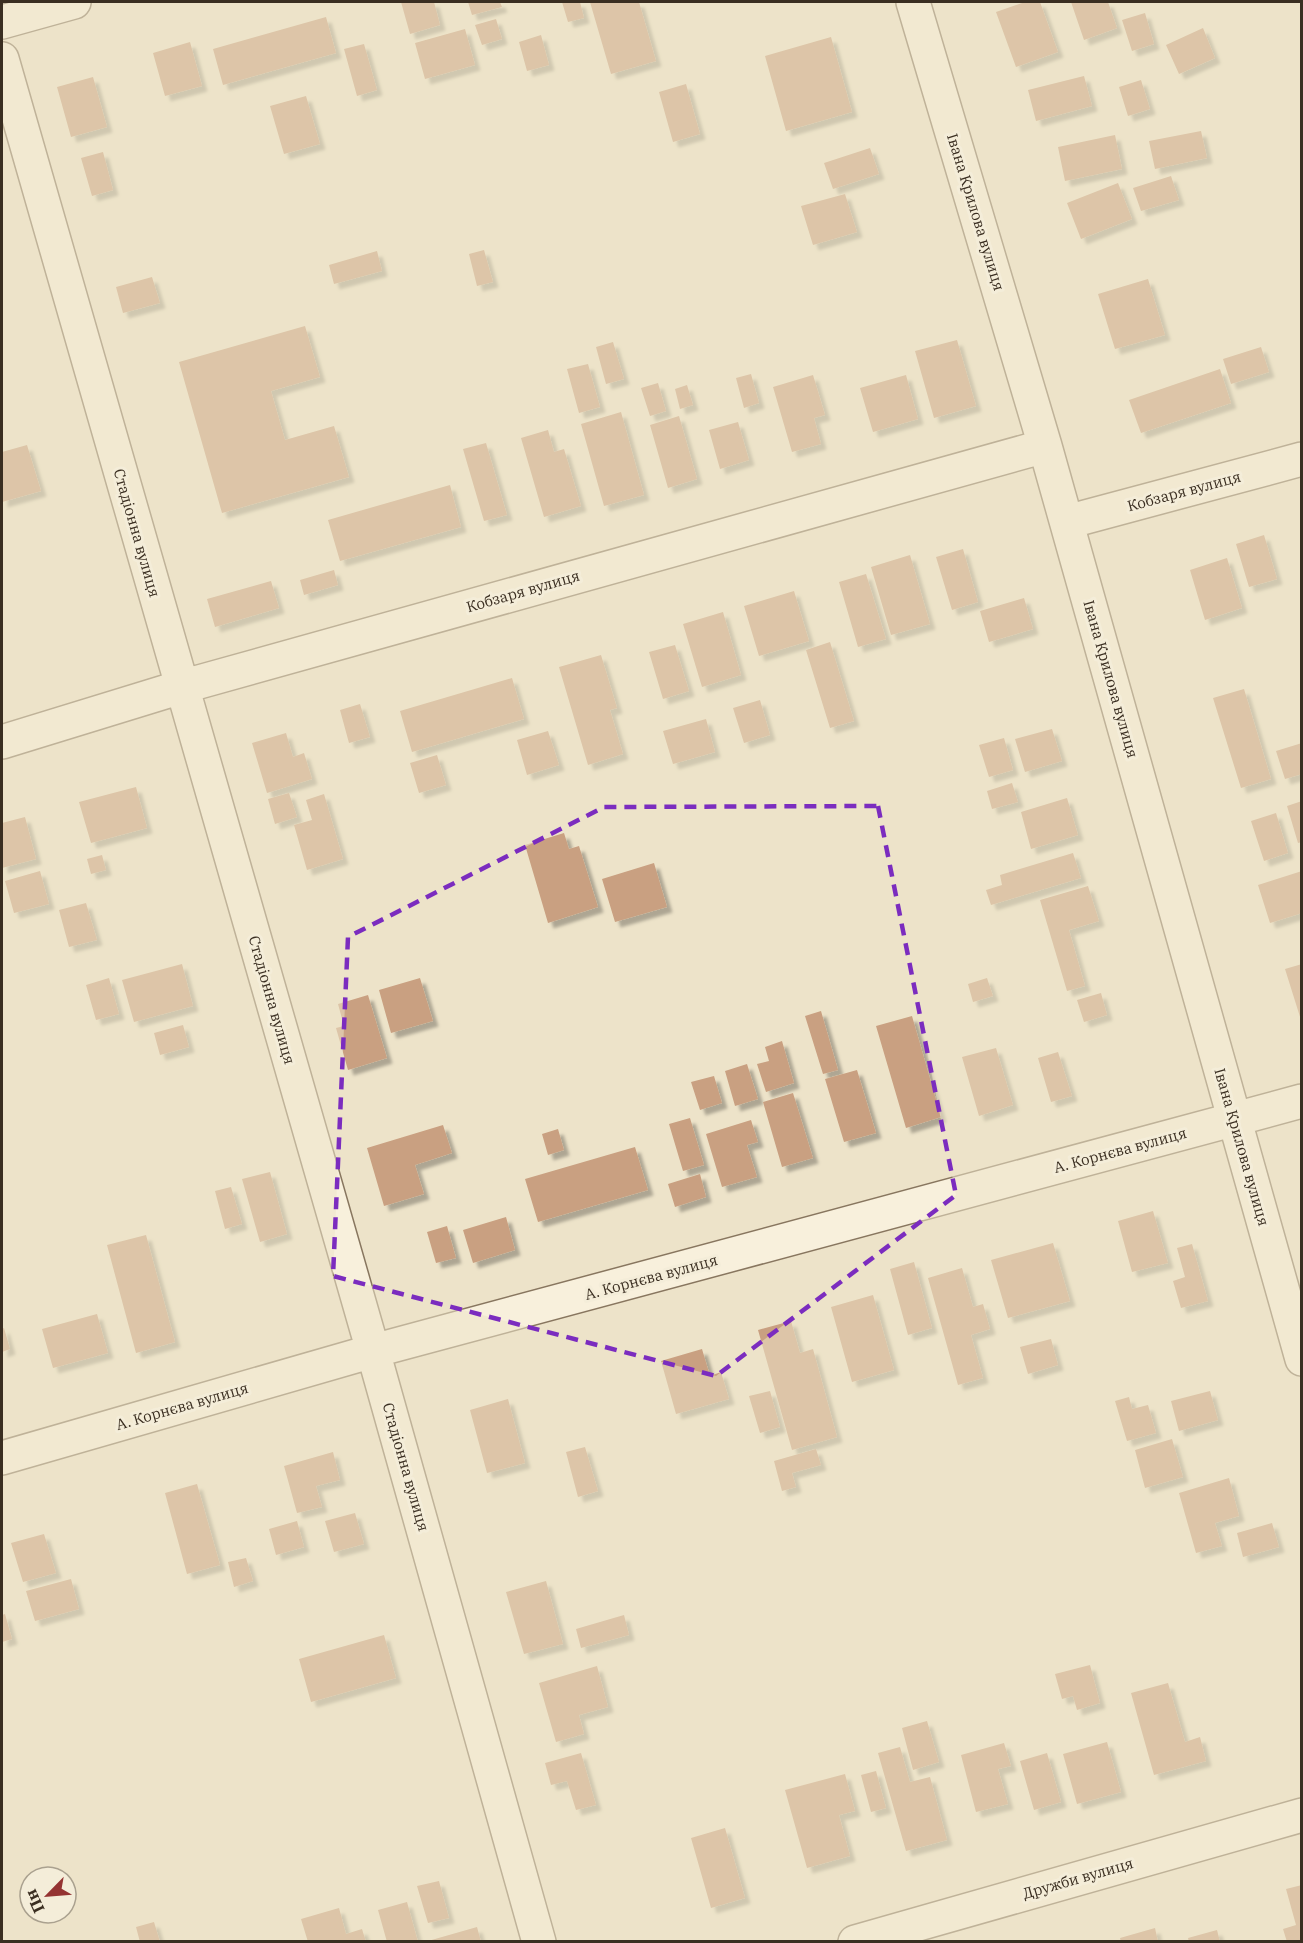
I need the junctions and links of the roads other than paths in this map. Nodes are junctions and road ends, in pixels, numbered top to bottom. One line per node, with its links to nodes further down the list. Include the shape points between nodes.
1 (74, 2): 3 (street)
2 (913, 2): 5 (street, Івана Крилова вулиця)
3 (2, 22)
4 (2, 59): 8 (street, Стадіонна вулиця)
5 (1046, 446): 7 (street, Івана Крилова вулиця); 8 (street, Кобзаря вулиця)
6 (1302, 459): 7 (street, Кобзаря вулиця)
7 (1067, 522): 11 (street, Івана Крилова вулиця)
8 (181, 687): 9 (street, Кобзаря вулиця); 12 (street, Стадіонна вулиця)
9 (2, 742)
10 (1302, 1101): 11 (street, А. Корнєва вулиця)
11 (1234, 1120): 12 (street, А. Корнєва вулиця); 13 (street, Івана Крилова вулиця)
12 (373, 1352): 14 (street, А. Корнєва вулиця); 16 (street, Стадіонна вулиця)
13 (1302, 1359)
14 (2, 1458)
15 (1302, 1815): 17 (street, Дружби вулиця)
16 (539, 1941)
17 (855, 1941)

